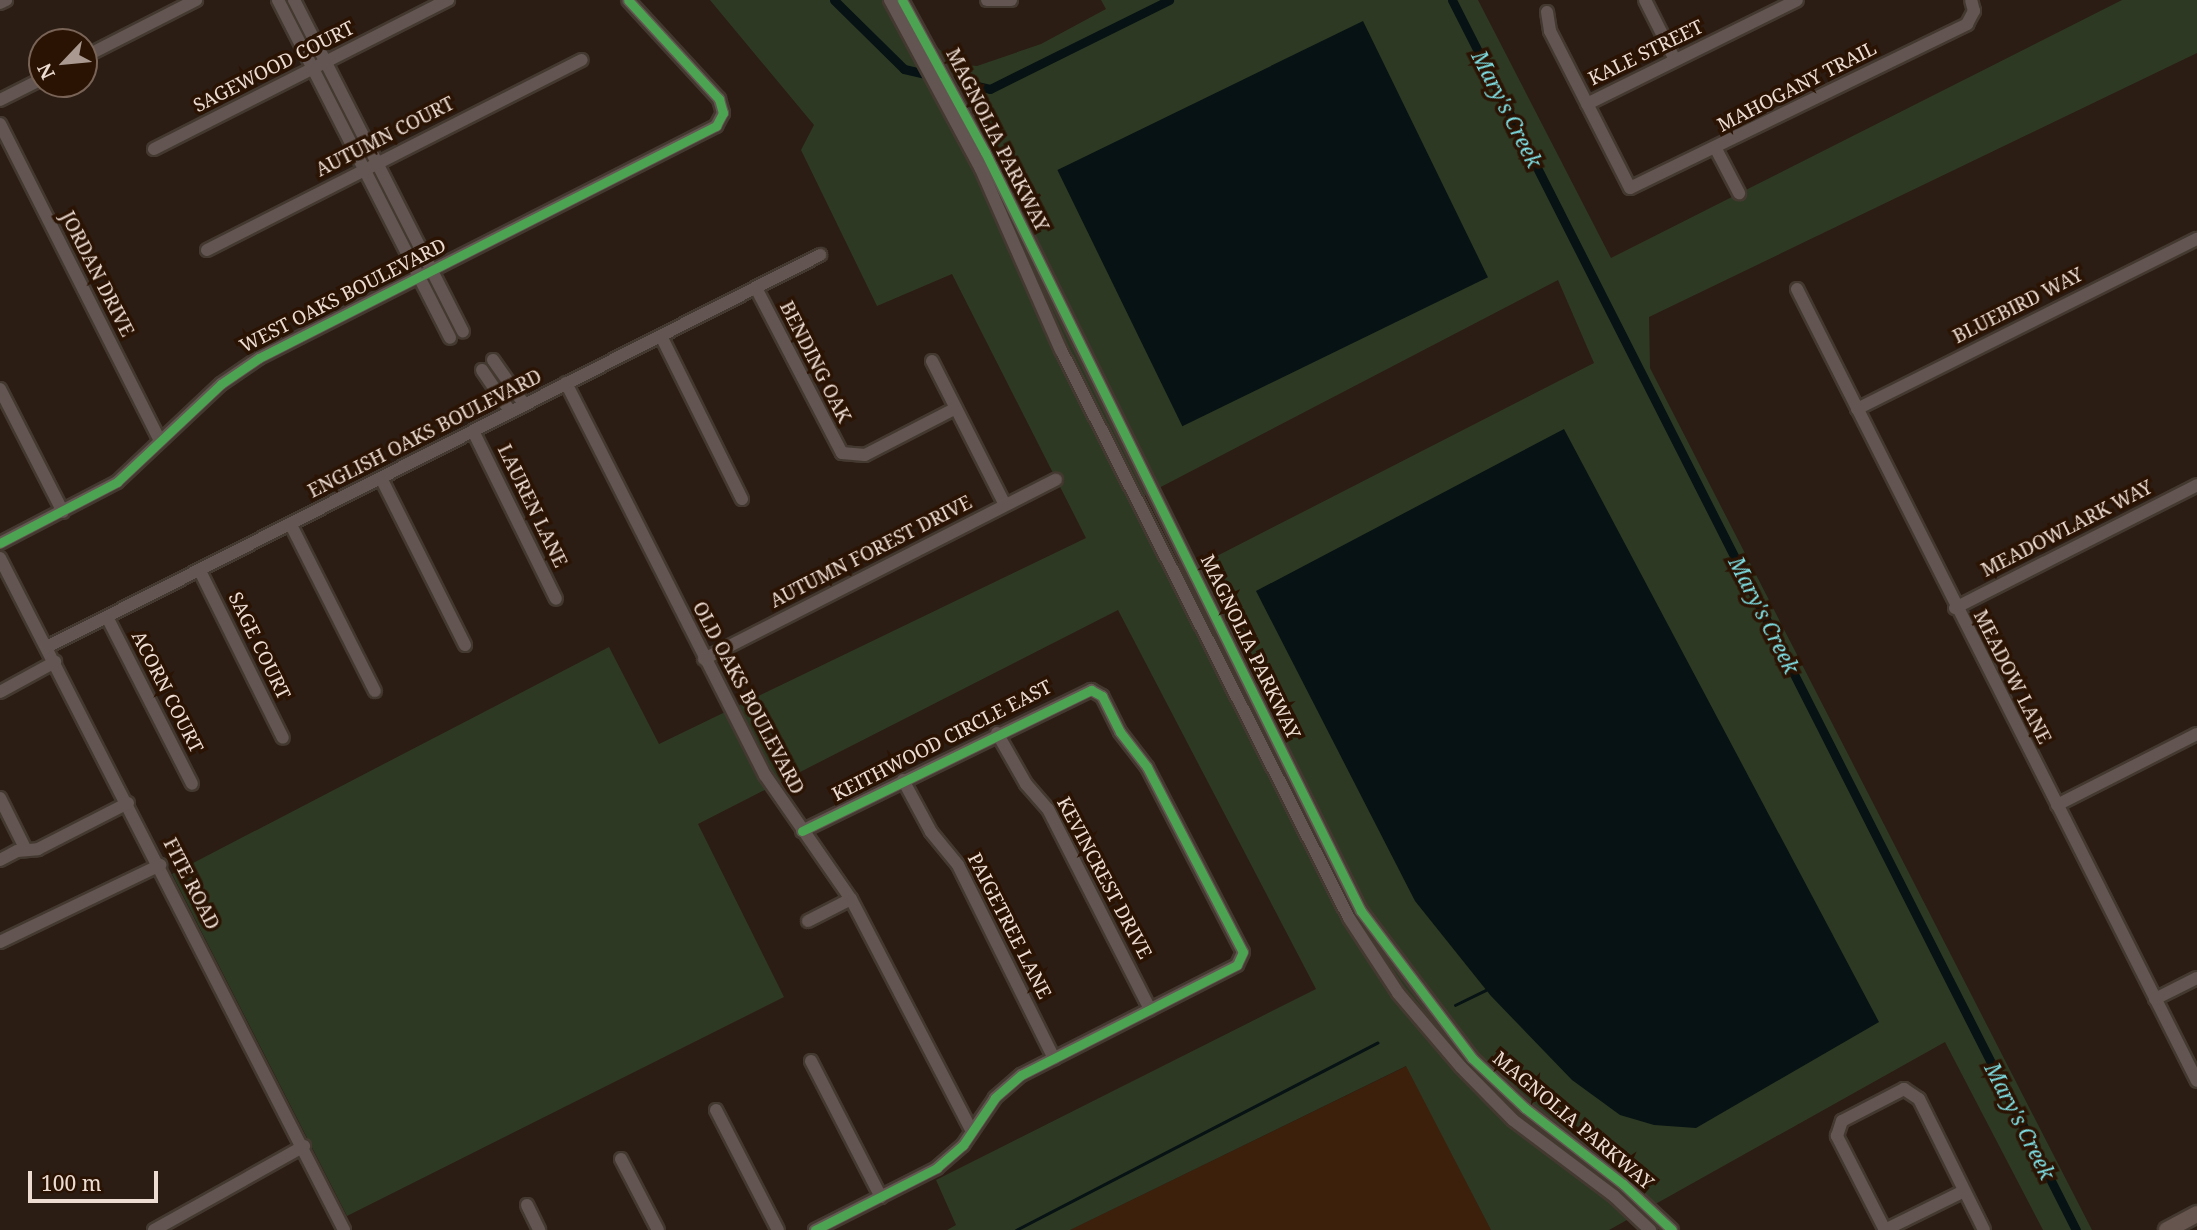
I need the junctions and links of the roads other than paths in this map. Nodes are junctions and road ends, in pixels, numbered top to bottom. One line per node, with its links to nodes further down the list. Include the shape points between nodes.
1 (6, 0): 13 (street)
2 (196, 0): 17 (street)
3 (278, 0): 21 (street)
4 (294, 0): 20 (street)
5 (448, 0): 20 (street, SAGEWOOD COURT)
6 (628, 0): 35 (street, WEST OAKS BOULEVARD, via 719,99 723,113 716,126)
7 (890, 0): 16 (street, MAGNOLIA PARKWAY)
8 (902, 0): 16 (street, MAGNOLIA PARKWAY)
9 (1011, 0): 12 (street)
10 (1645, 0): 19 (street)
11 (1797, 0): 19 (street, KALE STREET)
12 (988, 2)
13 (0, 3)
14 (1973, 5): 28 (street, MAHOGANY TRAIL, via 1967,24)
15 (1547, 12): 24 (street, via 1550,31)
16 (920, 41): 26 (street, MAGNOLIA PARKWAY)
17 (98, 50)
18 (582, 60): 29 (street, AUTUMN COURT)
19 (1675, 60): 24 (street, KALE STREET)
20 (326, 62): 21 (street, SAGEWOOD COURT); 29 (street)
21 (312, 68): 27 (street, SAGEWOOD COURT); 30 (street)
22 (28, 86): 23 (street)
23 (0, 100)
24 (1587, 104): 28 (street, MAHOGANY TRAIL, via 1630,188)
25 (0, 124): 52 (street, JORDAN DRIVE)
26 (969, 136): 53 (street, MAGNOLIA PARKWAY); 54 (street, MAGNOLIA PARKWAY)
27 (154, 149)
28 (1716, 149): 31 (street)
29 (377, 162): 30 (street, AUTUMN COURT); 35 (street)
30 (364, 169): 33 (street, AUTUMN COURT); 36 (street)
31 (1739, 192)
32 (2197, 239): 49 (street, BLUEBIRD WAY)
33 (206, 250)
34 (820, 255): 37 (street, ENGLISH OAKS BOULEVARD)
35 (432, 270): 36 (street, WEST OAKS BOULEVARD); 39 (street)
36 (417, 277): 41 (street); 52 (street, WEST OAKS BOULEVARD, via 237,371)
37 (756, 288): 40 (street, ENGLISH OAKS BOULEVARD); 48 (street, BENDING OAK, via 842,453 865,455)
38 (1797, 289): 49 (street, MEADOW LANE)
39 (463, 331)
40 (661, 336): 45 (street, ENGLISH OAKS BOULEVARD); 58 (street)
41 (450, 338)
42 (493, 360): 47 (street)
43 (932, 361): 48 (street)
44 (482, 370): 50 (street)
45 (566, 383): 47 (street, ENGLISH OAKS BOULEVARD); 72 (street, OLD OAKS BOULEVARD)
46 (0, 389): 60 (street)
47 (524, 404): 50 (street, ENGLISH OAKS BOULEVARD)
48 (956, 408): 59 (street)
49 (1857, 409): 68 (street, MEADOW LANE)
50 (510, 411): 51 (street, ENGLISH OAKS BOULEVARD)
51 (473, 430): 55 (street, ENGLISH OAKS BOULEVARD); 67 (street, LAUREN LANE)
52 (160, 441): 60 (street, WEST OAKS BOULEVARD, via 117,482)
53 (1129, 442): 54 (street); 65 (street, MAGNOLIA PARKWAY)
54 (1112, 451): 66 (street, MAGNOLIA PARKWAY)
55 (382, 478): 61 (street, ENGLISH OAKS BOULEVARD); 70 (street)
56 (1056, 480): 59 (street, AUTUMN FOREST DRIVE)
57 (2197, 485): 68 (street, MEADOWLARK WAY)
58 (742, 499)
59 (1005, 505): 72 (street, AUTUMN FOREST DRIVE)
60 (62, 513): 62 (street, WEST OAKS BOULEVARD)
61 (291, 524): 64 (street, ENGLISH OAKS BOULEVARD); 74 (street)
62 (0, 543)
63 (0, 558): 71 (street, FITE ROAD)
64 (200, 571): 69 (street, ENGLISH OAKS BOULEVARD); 78 (street, SAGE COURT)
65 (1202, 587): 66 (street); 90 (street, MAGNOLIA PARKWAY)
66 (1186, 595): 91 (street, MAGNOLIA PARKWAY)
67 (556, 599)
68 (1955, 608): 83 (street, MEADOW LANE)
69 (107, 617): 71 (street, ENGLISH OAKS BOULEVARD); 80 (street, ACORN COURT)
70 (465, 645)
71 (47, 647): 73 (street, FITE ROAD)
72 (704, 659): 84 (street, OLD OAKS BOULEVARD, via 776,796)
73 (55, 662): 75 (street); 82 (street, FITE ROAD)
74 (375, 691)
75 (0, 692)
76 (997, 733): 79 (street, KEITHWOOD CIRCLE EAST); 95 (street, KEVINCREST DRIVE, via 1026,784 1048,808); 95 (street, KEITHWOOD CIRCLE EAST, via 1079,692 1098,693 1147,767 1241,946 1241,960)
77 (2197, 734): 83 (street)
78 (283, 738)
79 (903, 780): 84 (street, KEITHWOOD CIRCLE EAST); 96 (street, PAIGETREE LANE, via 931,832 958,865)
80 (192, 784)
81 (0, 798): 85 (street)
82 (128, 803): 85 (street, via 38,849); 87 (street, FITE ROAD)
83 (2057, 805): 94 (street, MEADOW LANE)
84 (802, 831): 88 (street, OLD OAKS BOULEVARD)
85 (26, 850): 86 (street)
86 (0, 860)
87 (160, 865): 92 (street); 103 (street, FITE ROAD)
88 (851, 899): 89 (street); 102 (street, OLD OAKS BOULEVARD)
89 (808, 921)
90 (1371, 925): 91 (street); 98 (street, MAGNOLIA PARKWAY, via 1412,984)
91 (1359, 933): 100 (street, MAGNOLIA PARKWAY, via 1398,993)
92 (0, 942)
93 (2197, 978): 94 (street)
94 (2155, 999): 99 (street, MEADOW LANE)
95 (1150, 1009): 96 (street)
96 (1054, 1058): 102 (street, via 1007,1085)
97 (811, 1061): 106 (street)
98 (1488, 1073): 100 (street); 117 (street, MAGNOLIA PARKWAY)
99 (2197, 1081)
100 (1478, 1084): 116 (street, MAGNOLIA PARKWAY, via 1513,1120 1614,1196)
101 (716, 1110): 114 (street)
102 (972, 1131): 106 (street, via 954,1156)
103 (303, 1146): 110 (street); 111 (street, FITE ROAD)
104 (621, 1158): 113 (street)
105 (1964, 1191): 118 (street); 118 (street, via 1920,1098 1904,1089 1842,1121 1837,1136); 119 (street)
106 (881, 1197): 115 (street)
107 (527, 1205): 112 (street)
108 (2197, 1214): 109 (main road)
109 (2177, 1228)
110 (155, 1230)
111 (344, 1230)
112 (540, 1230)
113 (658, 1230)
114 (778, 1230)
115 (815, 1230)
116 (1650, 1230)
117 (1672, 1230)
118 (1885, 1230)
119 (1984, 1230)

